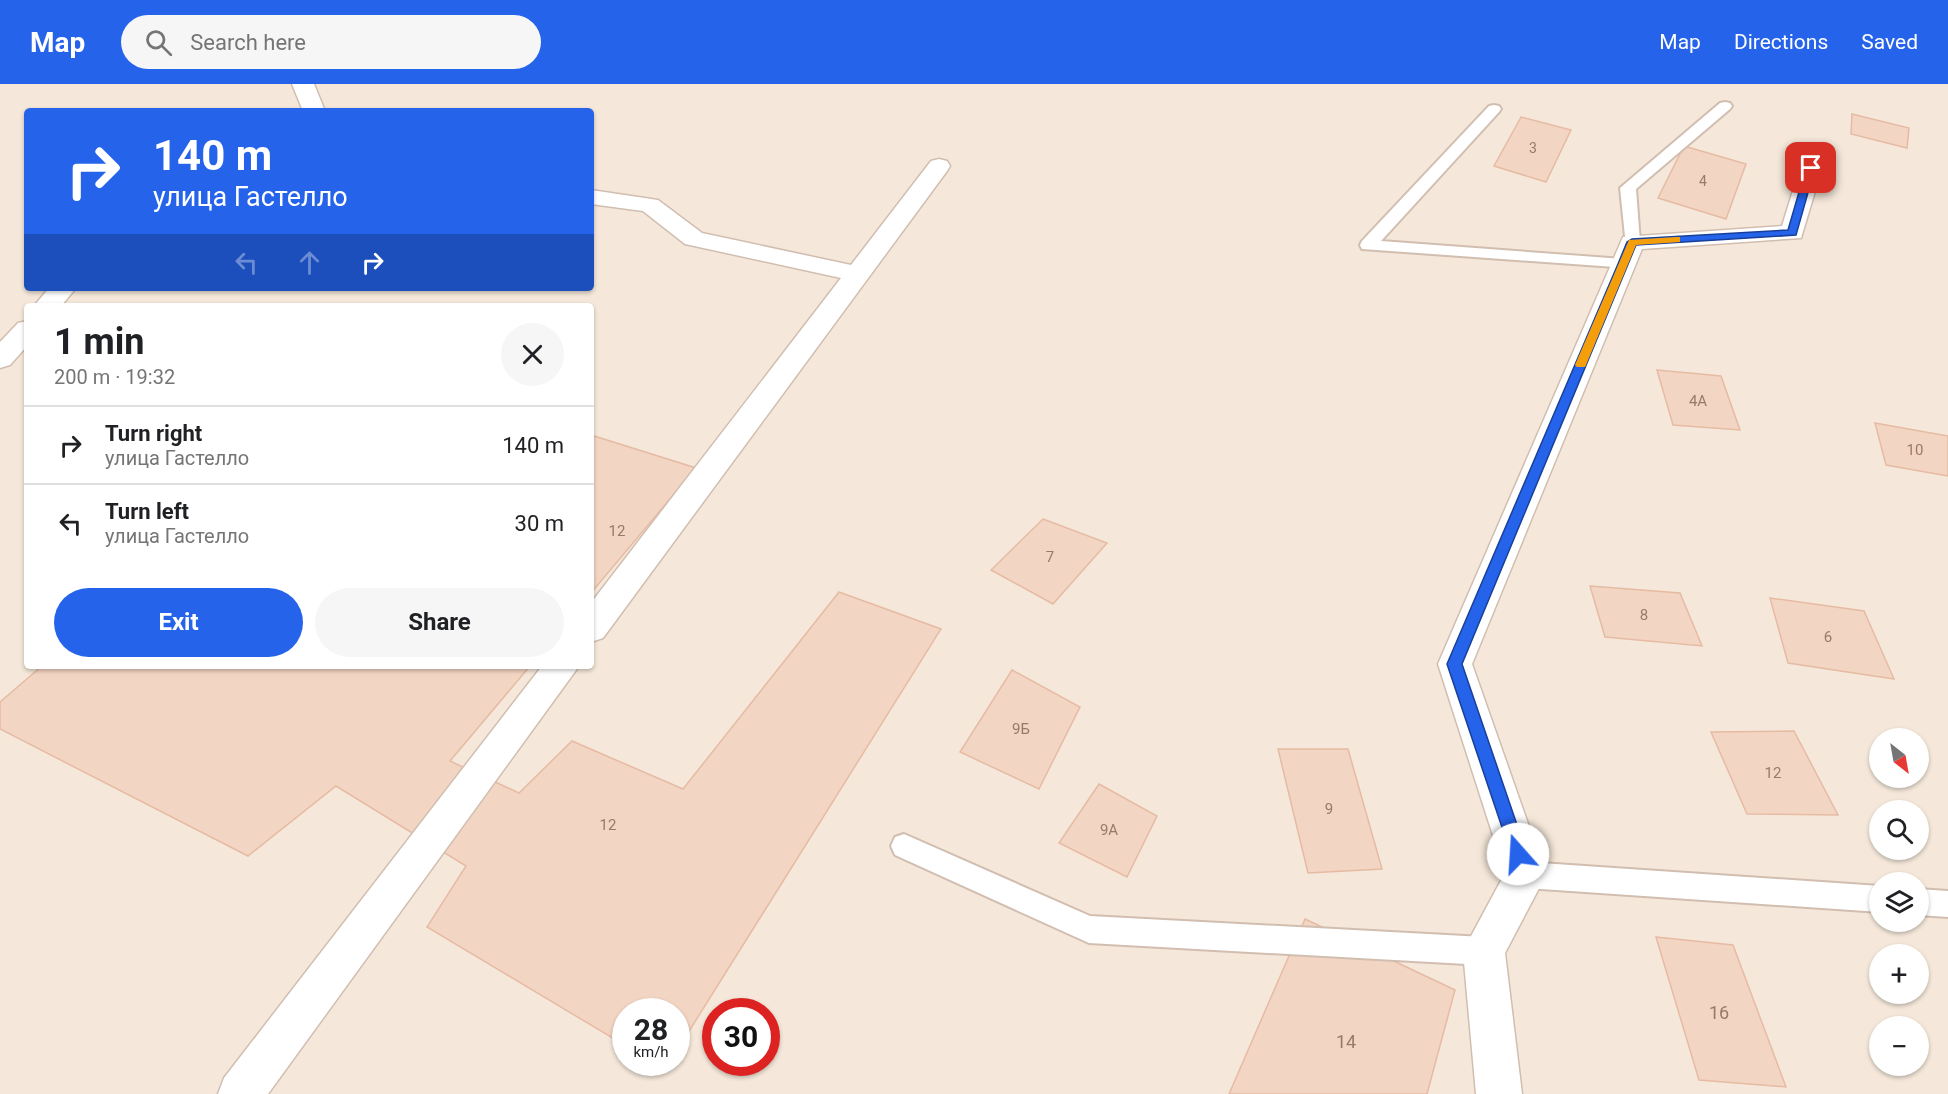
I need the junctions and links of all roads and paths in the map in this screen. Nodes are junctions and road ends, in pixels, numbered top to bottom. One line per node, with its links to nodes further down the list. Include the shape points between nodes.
1 (303, 84): 3 (street)
2 (1725, 106): 8 (lane, via 1628,188)
3 (313, 108)
4 (1494, 109): 8 (lane, via 1368,245)
5 (939, 166): 9 (street)
6 (1811, 168): 8 (street, via 1792,233)
7 (594, 197): 9 (street, via 650,205 694,238)
8 (1628, 253): 17 (street, via 1455,664)
9 (858, 274): 14 (street)
10 (60, 291): 11 (street)
11 (50, 303)
12 (24, 331): 13 (street)
13 (0, 358)
14 (594, 624)
15 (560, 669): 22 (street)
16 (904, 846): 21 (lane, via 1089,929)
17 (1526, 875): 18 (lane); 21 (street)
18 (1869, 898)
19 (1929, 903): 20 (lane)
20 (1948, 904)
21 (1484, 951): 23 (street)
22 (240, 1094)
23 (1499, 1094)

